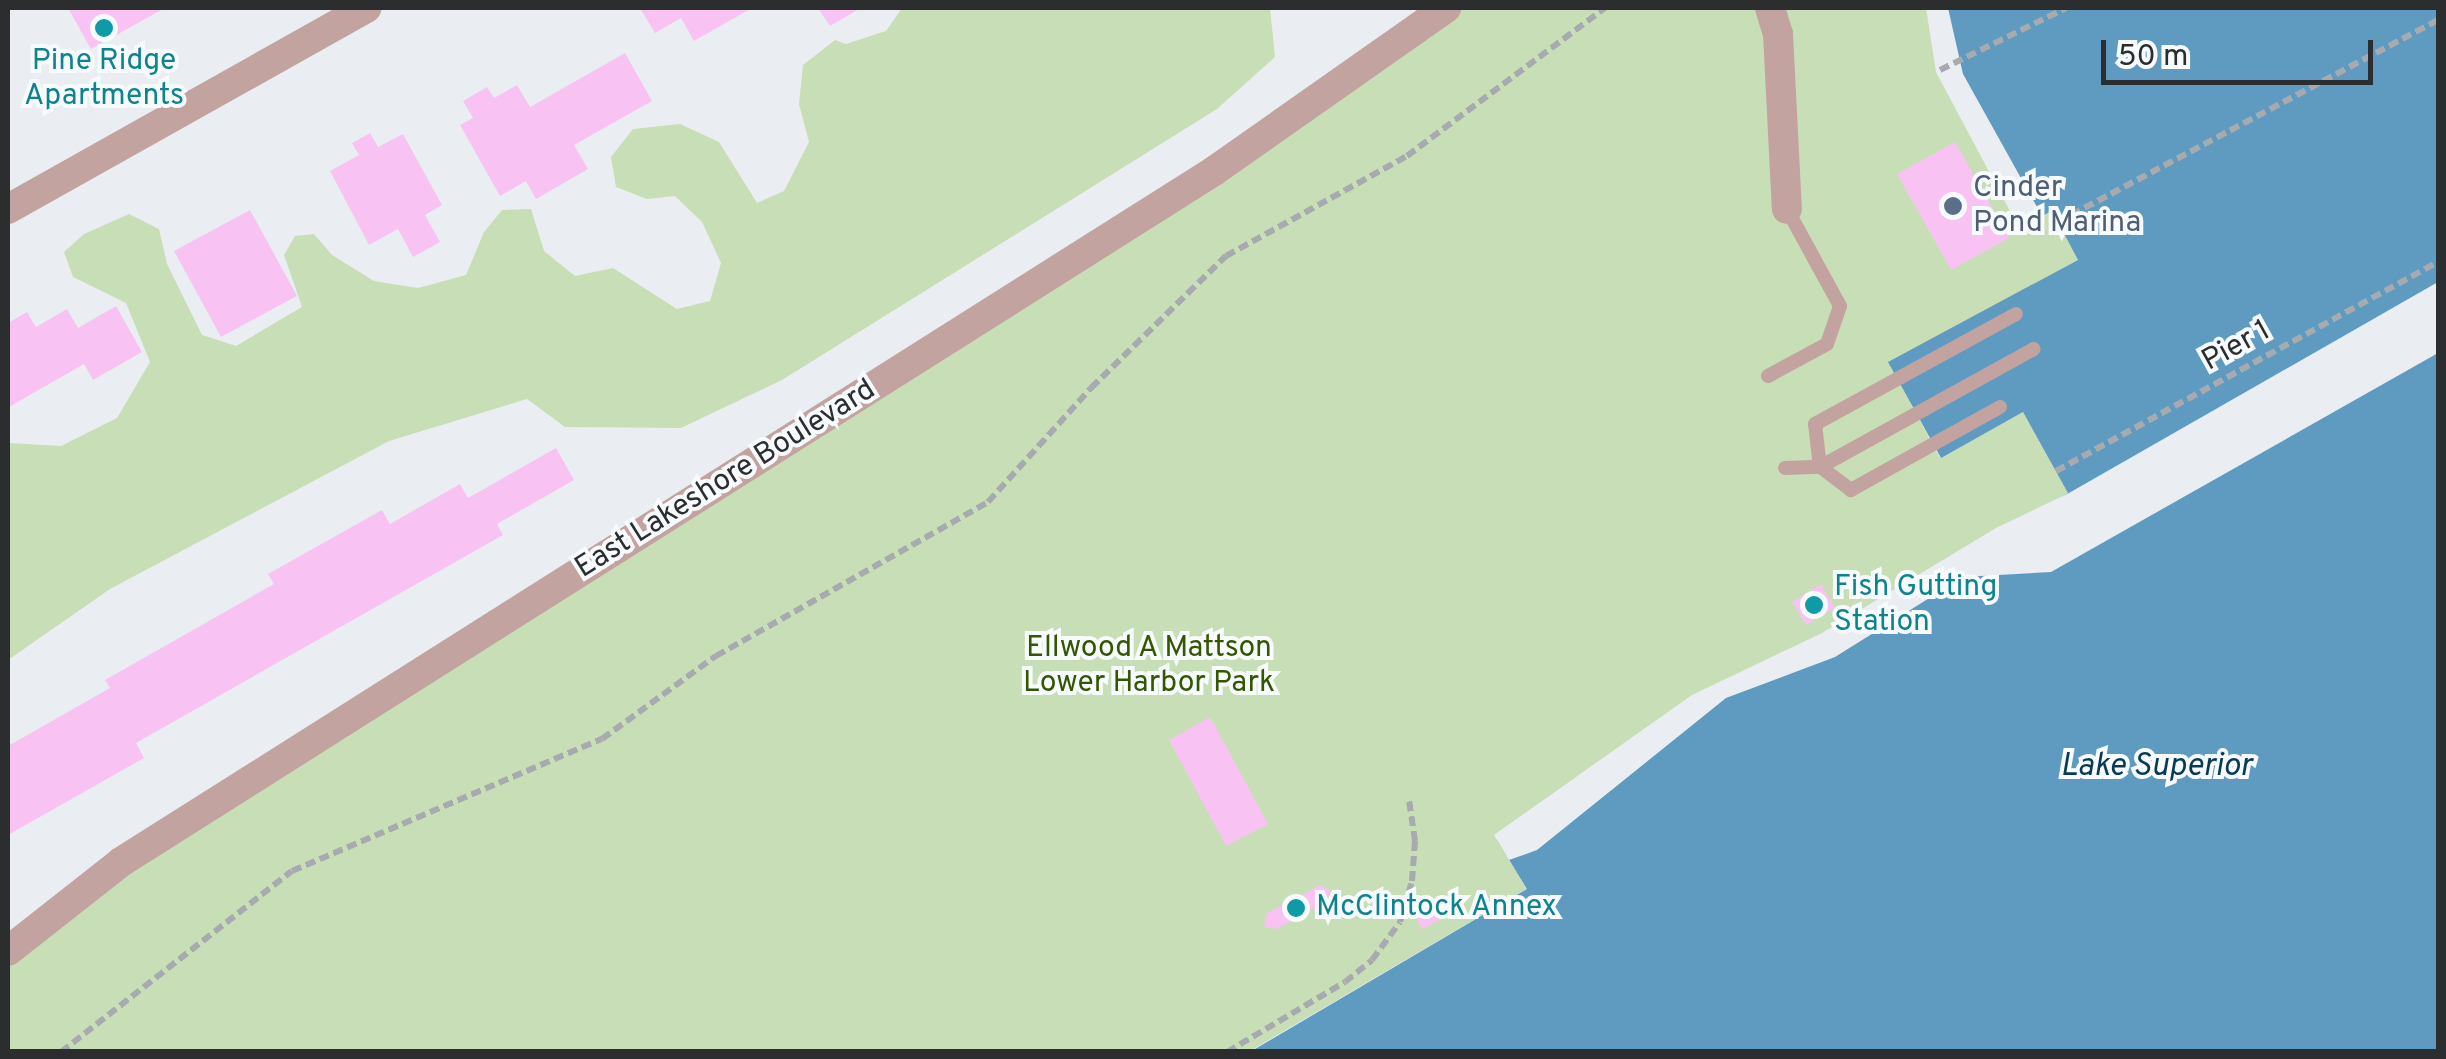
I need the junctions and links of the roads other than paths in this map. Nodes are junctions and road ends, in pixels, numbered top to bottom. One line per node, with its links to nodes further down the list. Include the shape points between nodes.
1 (366, 8): 5 (street)
2 (1446, 8): 12 (street, East Lakeshore Boulevard, via 1214,171 121,862)
3 (1770, 8): 4 (street, via 1778,34)
4 (1787, 209): 8 (lane, via 1840,306 1827,344)
5 (8, 210)
6 (2016, 314): 10 (lane, via 1815,424)
7 (2034, 349): 10 (lane)
8 (1768, 376)
9 (2000, 407): 10 (lane, via 1851,490)
10 (1820, 467): 11 (lane)
11 (1785, 468)
12 (8, 951)

